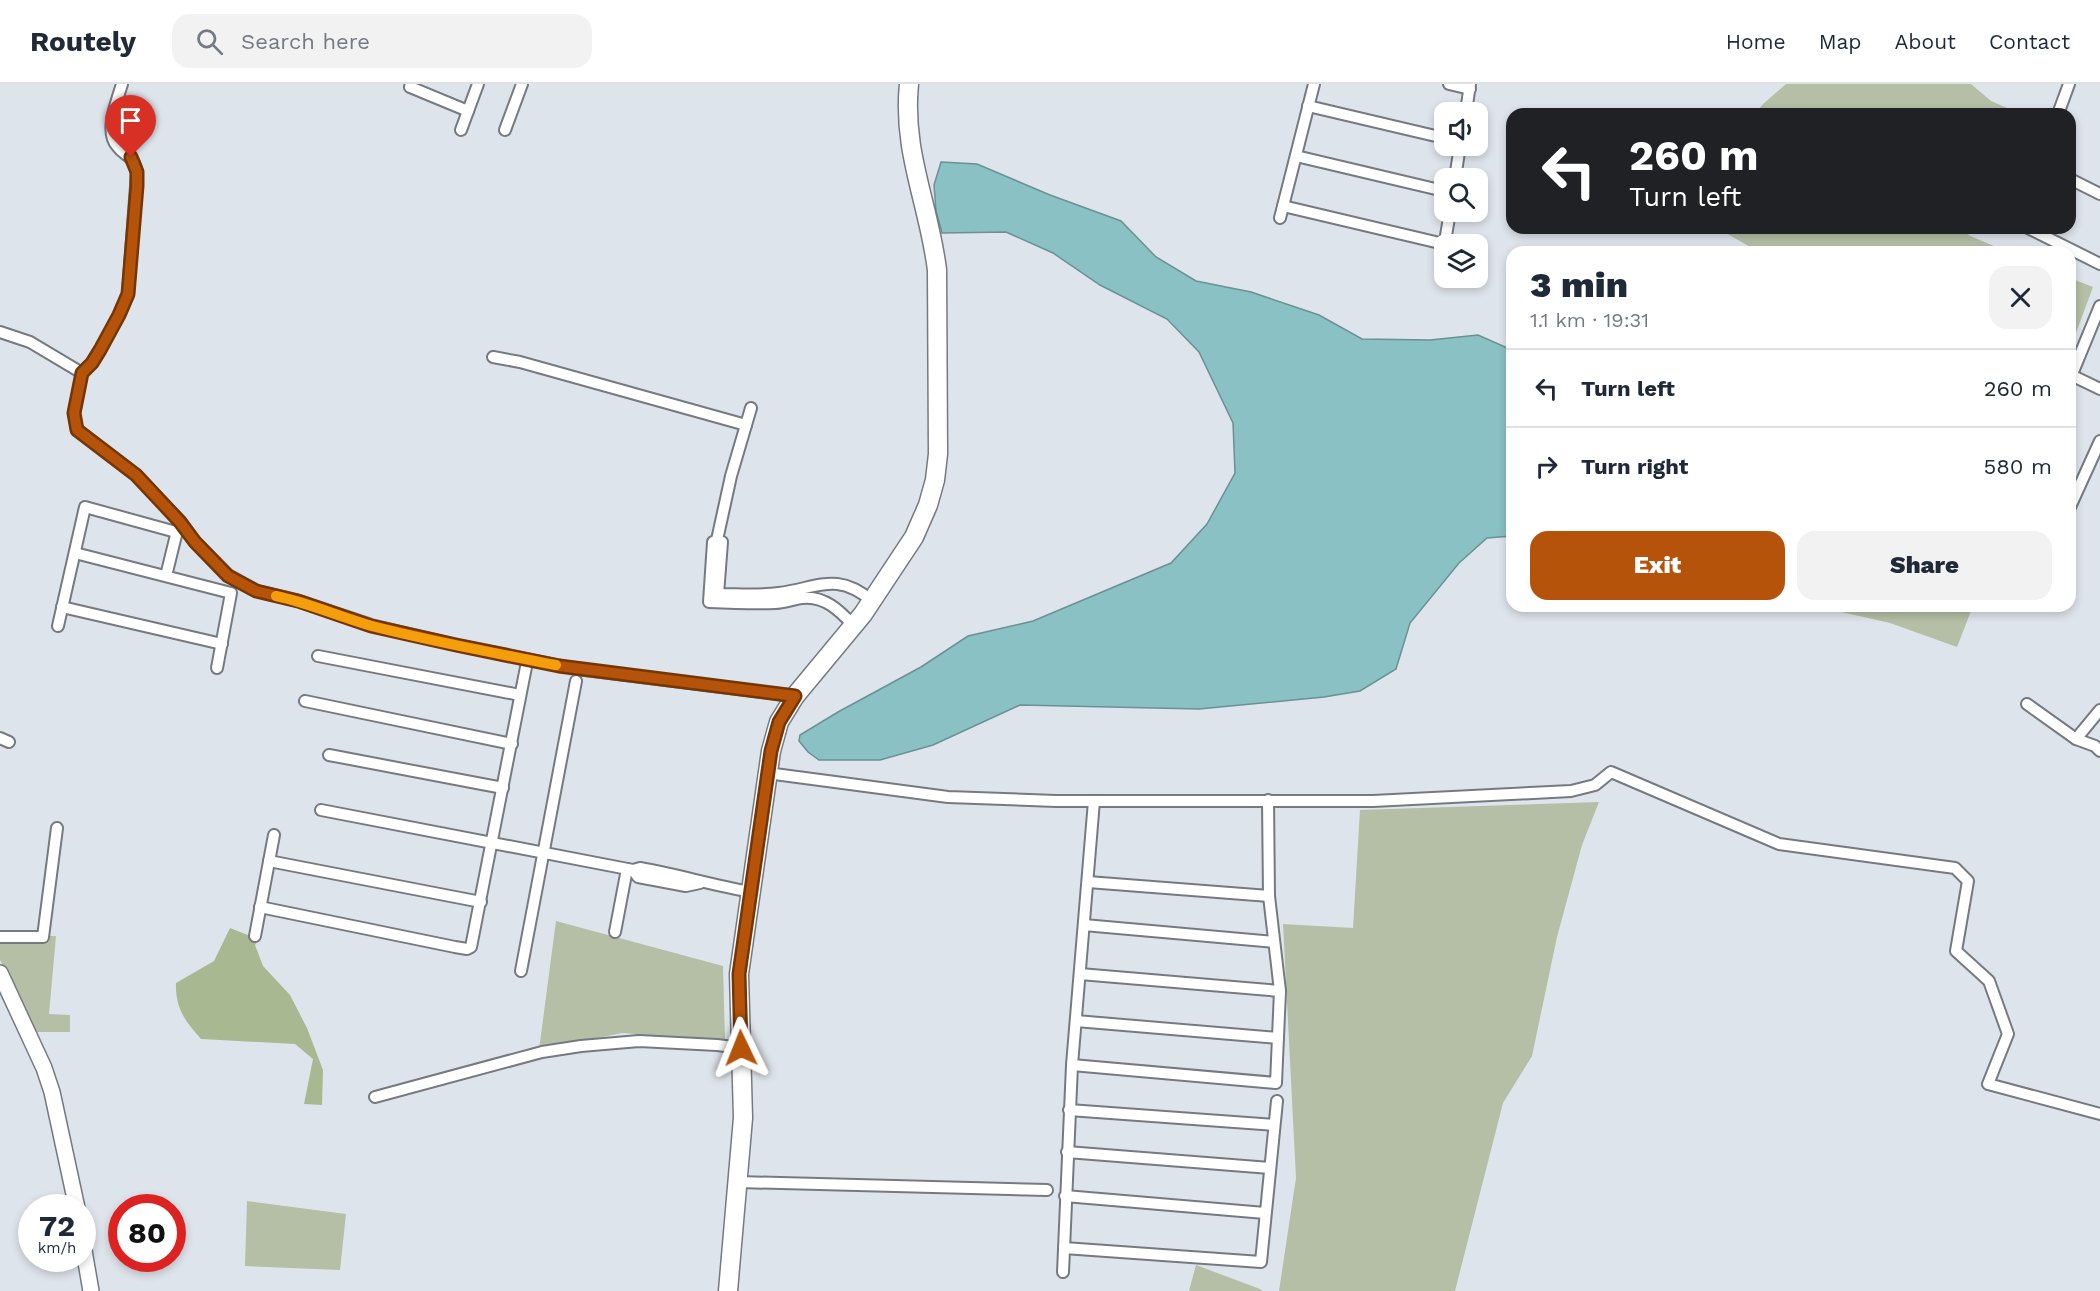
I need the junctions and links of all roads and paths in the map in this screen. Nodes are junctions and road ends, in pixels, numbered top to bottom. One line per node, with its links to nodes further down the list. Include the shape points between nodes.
1 (122, 84): 33 (street, via 113,117 113,141 131,157 137,172 128,294 100,350)
2 (478, 84): 13 (street)
3 (522, 84): 15 (street)
4 (909, 84): 44 (highway, via 907,128 937,270 938,454 928,506 914,537)
5 (1314, 84): 11 (street)
6 (1449, 84): 8 (street)
7 (2069, 84): 12 (street)
8 (1470, 86): 10 (street)
9 (410, 87): 13 (street)
10 (1468, 102)
11 (1308, 106): 16 (street); 17 (street)
12 (2060, 108)
13 (468, 111): 14 (street)
14 (461, 130)
15 (505, 130)
16 (1434, 136)
17 (1296, 156): 19 (street); 21 (street)
18 (2076, 182): 20 (street)
19 (1434, 189)
20 (2100, 194)
21 (1283, 206): 22 (street); 24 (street)
22 (1280, 218)
23 (2040, 234): 25 (street)
24 (1434, 242)
25 (2064, 246)
26 (2076, 252): 27 (street)
27 (2100, 264)
28 (2100, 306): 29 (street)
29 (2096, 325): 32 (street)
30 (0, 332): 33 (street, via 30,342)
31 (493, 357): 37 (street)
32 (2076, 367)
33 (82, 373): 40 (street, via 74,413 77,430 136,475)
34 (2076, 379): 35 (street)
35 (2100, 389)
36 (751, 408): 37 (street)
37 (746, 425): 41 (street)
38 (2100, 441): 39 (street)
39 (2076, 494)
40 (178, 527): 42 (street, via 85,507); 43 (street); 54 (street, via 228,576 256,591 371,626 577,669)
41 (717, 540): 44 (street, via 722,542 718,594 777,593 829,583 858,589); 47 (street, via 713,542 709,602 778,604 815,598 840,611)
42 (75, 553): 43 (street); 45 (street)
43 (166, 576): 48 (street, via 231,593)
44 (872, 601): 47 (highway)
45 (62, 607): 46 (street); 48 (street)
46 (58, 626)
47 (853, 626): 54 (highway)
48 (222, 644): 51 (street)
49 (318, 656): 53 (street)
50 (526, 667): 53 (street)
51 (218, 668)
52 (576, 681): 70 (street)
53 (520, 695): 59 (street)
54 (795, 696): 62 (highway, via 779,722)
55 (305, 701): 59 (street)
56 (2027, 704): 58 (street)
57 (2100, 710): 58 (street)
58 (2076, 739): 60 (street)
59 (512, 744): 63 (street)
60 (2100, 751)
61 (329, 755): 63 (street)
62 (767, 773): 65 (street, via 948,797); 74 (highway)
63 (503, 789): 69 (street)
64 (1268, 800): 65 (street); 75 (street); 94 (street, via 1373,801 1571,791 1595,785 1611,772 1779,844 1955,868 1968,881 1956,951 1989,981 2008,1034 1988,1083)
65 (1094, 801): 73 (street)
66 (321, 810): 69 (street)
67 (57, 828): 81 (street, via 43,937)
68 (274, 835): 71 (street)
69 (492, 843): 70 (street); 76 (street)
70 (542, 852): 72 (street); 83 (street)
71 (269, 861): 76 (street); 77 (street)
72 (630, 870): 74 (street, via 640,868); 79 (street)
73 (1088, 882): 75 (street); 78 (street)
74 (751, 892): 89 (highway, via 739,974)
75 (1269, 896): 82 (street)
76 (481, 902): 77 (street, via 473,941 467,949)
77 (260, 907): 80 (street)
78 (1084, 925): 82 (street); 85 (street)
79 (615, 932)
80 (255, 936)
81 (0, 937)
82 (1274, 942): 86 (street)
83 (521, 971)
84 (0, 973): 100 (street, via 44,1068)
85 (1080, 974): 86 (street); 87 (street)
86 (1280, 991): 88 (street)
87 (1076, 1021): 88 (street); 90 (street)
88 (1278, 1038): 90 (street, via 1276,1083)
89 (741, 1048): 91 (street, via 639,1041 581,1046 542,1052); 98 (highway, via 743,1118)
90 (1072, 1065): 93 (street)
91 (375, 1097)
92 (1276, 1101): 95 (street)
93 (1069, 1110): 95 (street); 96 (street)
94 (2100, 1114)
95 (1274, 1125): 97 (street)
96 (1067, 1152): 97 (street); 101 (street)
97 (1270, 1168): 102 (street)
98 (738, 1182): 99 (street); 107 (highway)
99 (1047, 1190)
100 (74, 1194)
101 (1065, 1196): 102 (street); 103 (street)
102 (1265, 1212): 103 (street, via 1261,1262)
103 (1064, 1248): 105 (street)
104 (88, 1272): 106 (street)
105 (1063, 1272)
106 (91, 1291)
107 (728, 1291)

